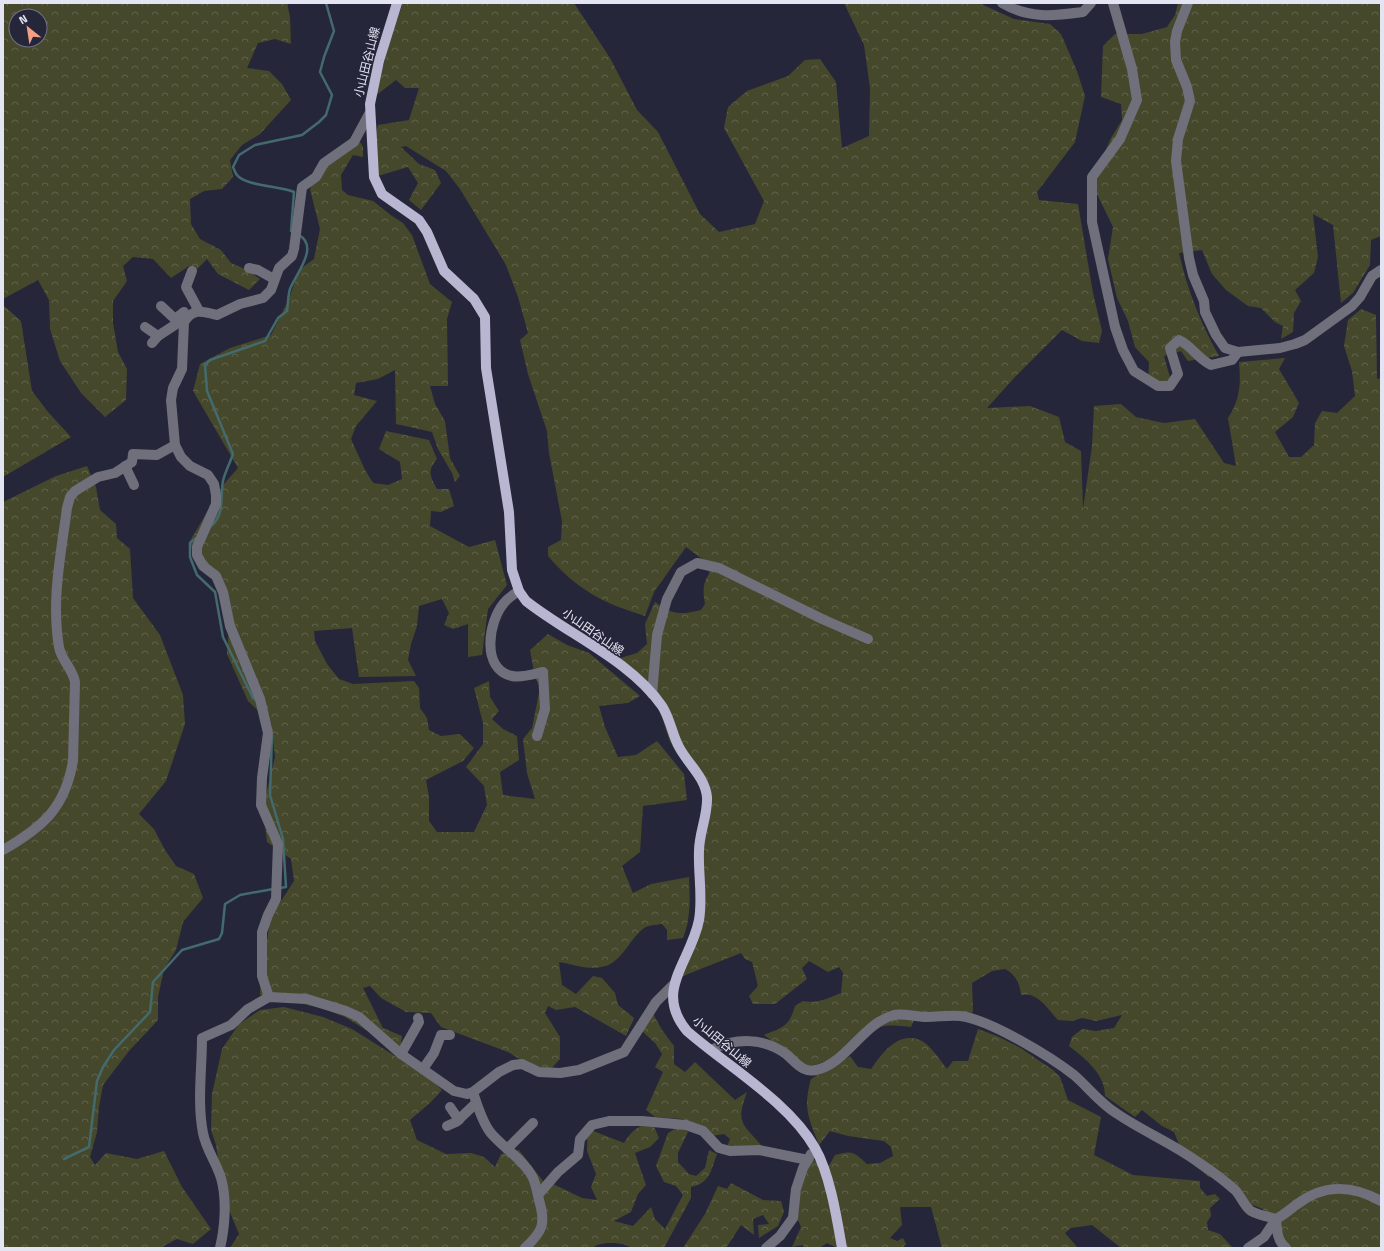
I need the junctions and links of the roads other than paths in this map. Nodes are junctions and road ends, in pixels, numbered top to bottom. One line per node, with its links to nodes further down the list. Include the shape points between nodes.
1 (397, 3): 6 (main road, 小山田谷山線, via 379,61)
2 (1002, 3): 3 (street, via 1019,11 1050,16 1083,12)
3 (1091, 3)
4 (1113, 3): 16 (street, via 1128,54 1137,100 1120,139 1092,177 1092,222 1101,269 1123,350 1134,371 1158,386 1170,386 1178,374 1170,348 1179,340 1188,344 1203,361 1211,365 1232,360)
5 (1188, 3): 16 (street, via 1177,31 1176,60 1190,101 1178,139 1176,165 1189,258 1204,301 1205,312 1216,335 1226,348)
6 (369, 114): 10 (street, via 354,142 324,163 316,177 302,186 292,256 280,268); 20 (main road, 小山田谷山線, via 373,170 382,194 419,220 444,271 474,299 485,317 486,368 509,512 512,570)
7 (249, 268): 10 (street)
8 (1381, 270): 16 (street, via 1372,276 1352,306 1305,340 1280,348)
9 (192, 271): 12 (street, via 186,287)
10 (274, 279): 12 (street, via 271,290 263,298 240,304 217,315)
11 (161, 306): 12 (street, via 175,319 186,310 192,309)
12 (194, 313): 13 (street, via 155,340); 14 (street, via 184,322)
13 (145, 327)
14 (183, 345): 15 (street); 17 (street, via 182,369 173,388 171,400)
15 (173, 352)
16 (1238, 352)
17 (175, 445): 18 (street, via 157,455 133,454 132,462); 26 (street, via 181,457 190,466 208,475 214,484 216,504 197,547 197,556 203,566 216,576 223,592 230,626 260,698 268,733 261,805 278,844 276,899 262,932 262,976)
18 (125, 466): 19 (street); 24 (street, via 116,473 98,477 75,491 69,502 55,613 59,649 74,674 75,682 71,773 66,791 50,815 29,835)
19 (134, 485)
20 (519, 591): 22 (main road, 小山田谷山線, via 533,607 616,662); 23 (street, via 504,602 496,618 490,646 494,664 501,672 514,677 543,672 545,709)
21 (868, 639): 22 (street, via 719,568 697,563 680,572 668,599 657,635)
22 (652, 694): 25 (main road, 小山田谷山線, via 665,711 679,748 696,771 706,796 699,851 700,918 696,936)
23 (537, 736)
24 (3, 850)
25 (673, 985): 29 (main road, 小山田谷山線, via 672,1000 677,1018 687,1032); 32 (street, via 656,1002 624,1052 579,1070 560,1073 539,1072 522,1064 513,1065 499,1072)
26 (269, 997): 30 (street, via 307,1000 346,1011 359,1017); 44 (street, via 248,1009 231,1025 202,1038 199,1109 203,1134 221,1177 224,1193 223,1235)
27 (418, 1018): 30 (street, via 419,1022)
28 (450, 1035): 31 (street, via 441,1035 434,1053)
29 (711, 1050): 38 (main road, 小山田谷山線, via 793,1118); 43 (street, via 721,1045 747,1040 771,1045 803,1069 815,1070 832,1064 866,1033 895,1015 960,1016 973,1019 1046,1055 1114,1112 1199,1162 1235,1191 1251,1211)
30 (401, 1054): 31 (street)
31 (423, 1069): 32 (street, via 454,1091 467,1094)
32 (473, 1092): 33 (street)
33 (476, 1103): 35 (street); 39 (street, via 490,1131)
34 (450, 1107): 35 (street)
35 (458, 1120): 37 (street)
36 (533, 1123): 39 (street)
37 (447, 1126)
38 (815, 1148): 40 (street); 47 (main road, 小山田谷山線, via 825,1172)
39 (508, 1149): 41 (street, via 533,1177)
40 (808, 1160): 41 (street, via 759,1150 730,1151 719,1148 703,1131 686,1125 609,1121 592,1125 580,1139 578,1155 558,1172); 46 (street, via 796,1189 793,1218 780,1236)
41 (538, 1196): 45 (street, via 544,1215 542,1226 539,1235)
42 (1381, 1201): 43 (street, via 1365,1192 1336,1188 1315,1194)
43 (1276, 1219): 48 (street, via 1264,1237); 49 (street, via 1278,1236)
44 (220, 1248)
45 (525, 1248)
46 (766, 1248)
47 (842, 1248)
48 (1248, 1248)
49 (1286, 1248)

